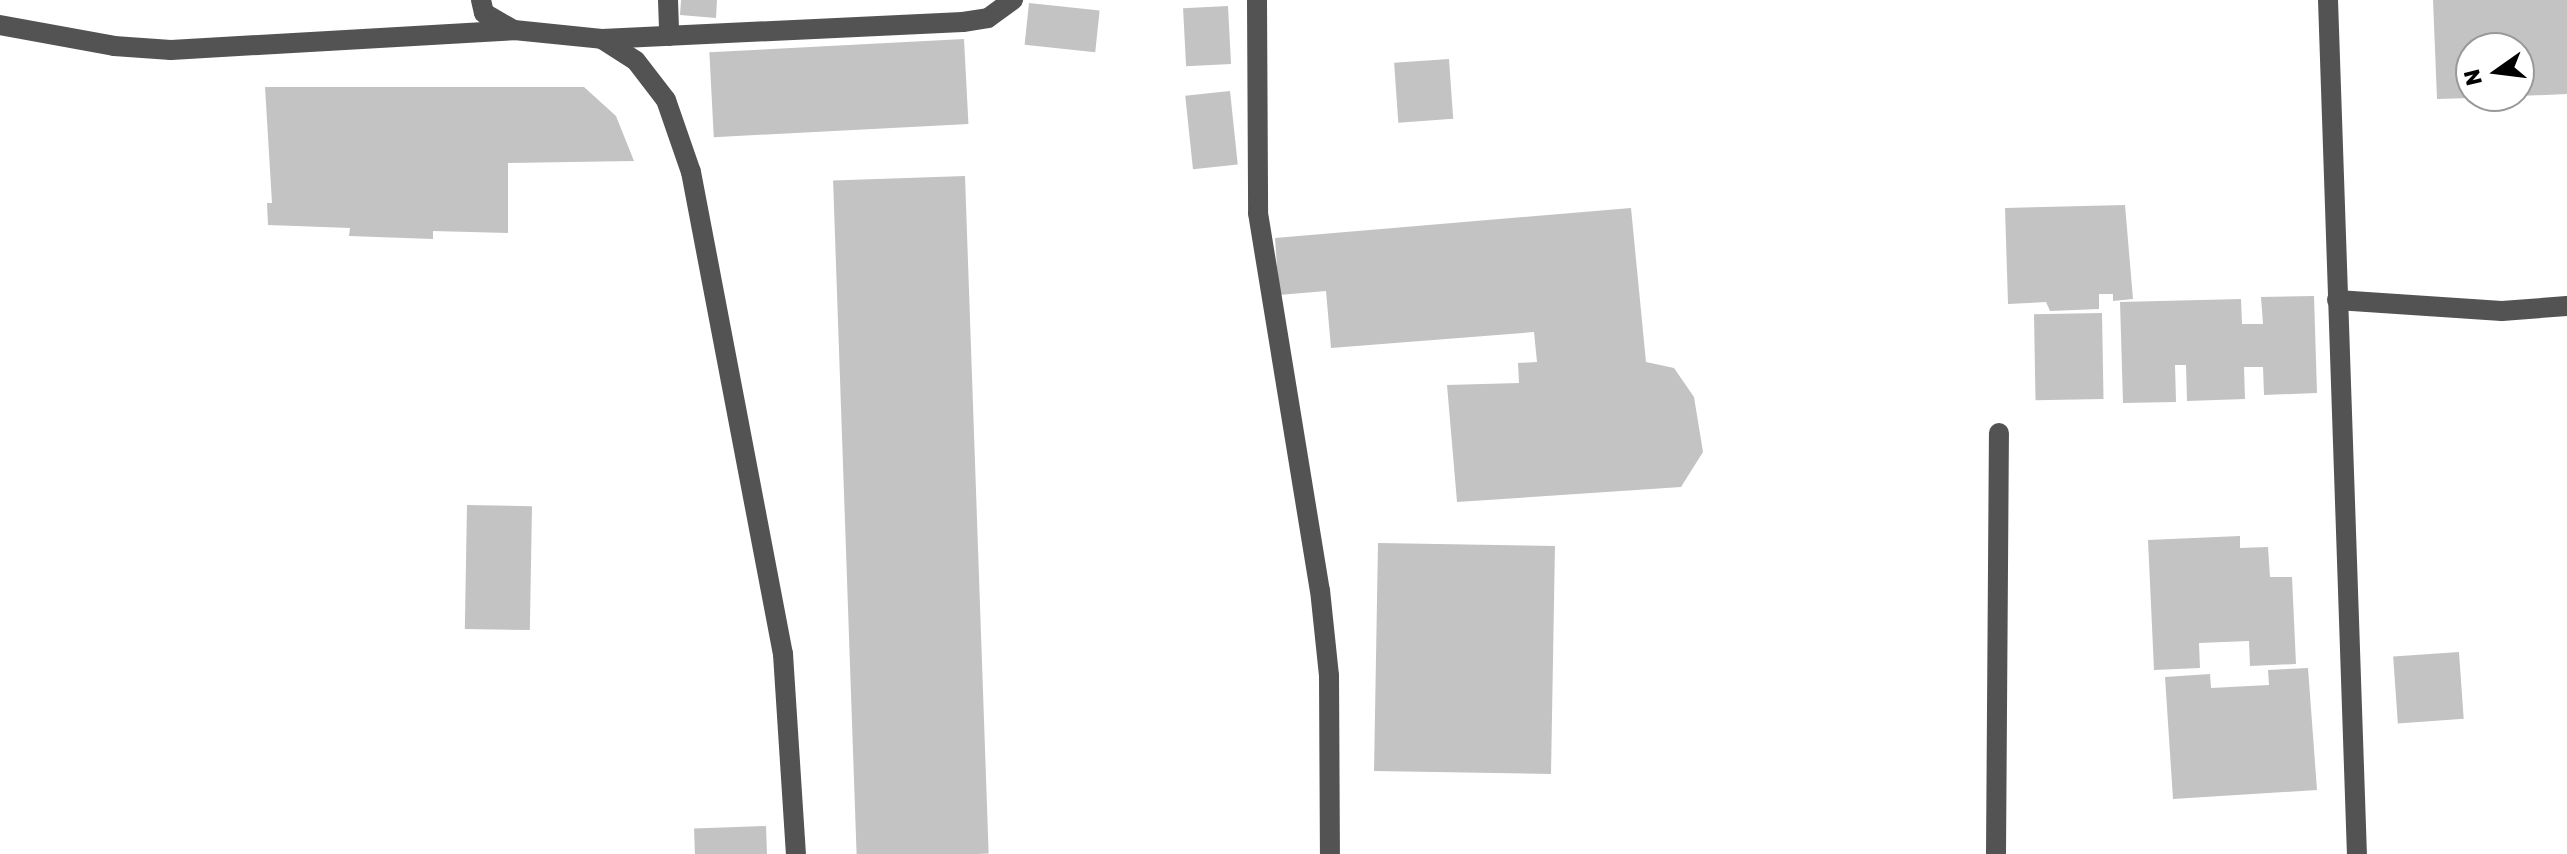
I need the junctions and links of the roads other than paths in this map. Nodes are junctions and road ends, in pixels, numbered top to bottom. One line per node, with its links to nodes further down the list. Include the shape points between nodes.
1 (481, 0): 7 (street, via 484,13)
2 (668, 0): 8 (street)
3 (1013, 0): 8 (street, via 988,18 963,22)
4 (1257, 0): 14 (street, via 1258,213 1320,590 1329,675)
5 (2328, 0): 10 (street)
6 (0, 25): 7 (street, via 114,46 171,50)
7 (514, 30): 9 (street)
8 (669, 36): 9 (street)
9 (602, 39): 13 (street, via 636,61 666,100 691,172 783,654)
10 (2337, 300): 11 (street, via 2502,311); 16 (street)
11 (2567, 306)
12 (1999, 433): 15 (street)
13 (796, 854)
14 (1330, 854)
15 (1996, 854)
16 (2357, 854)

